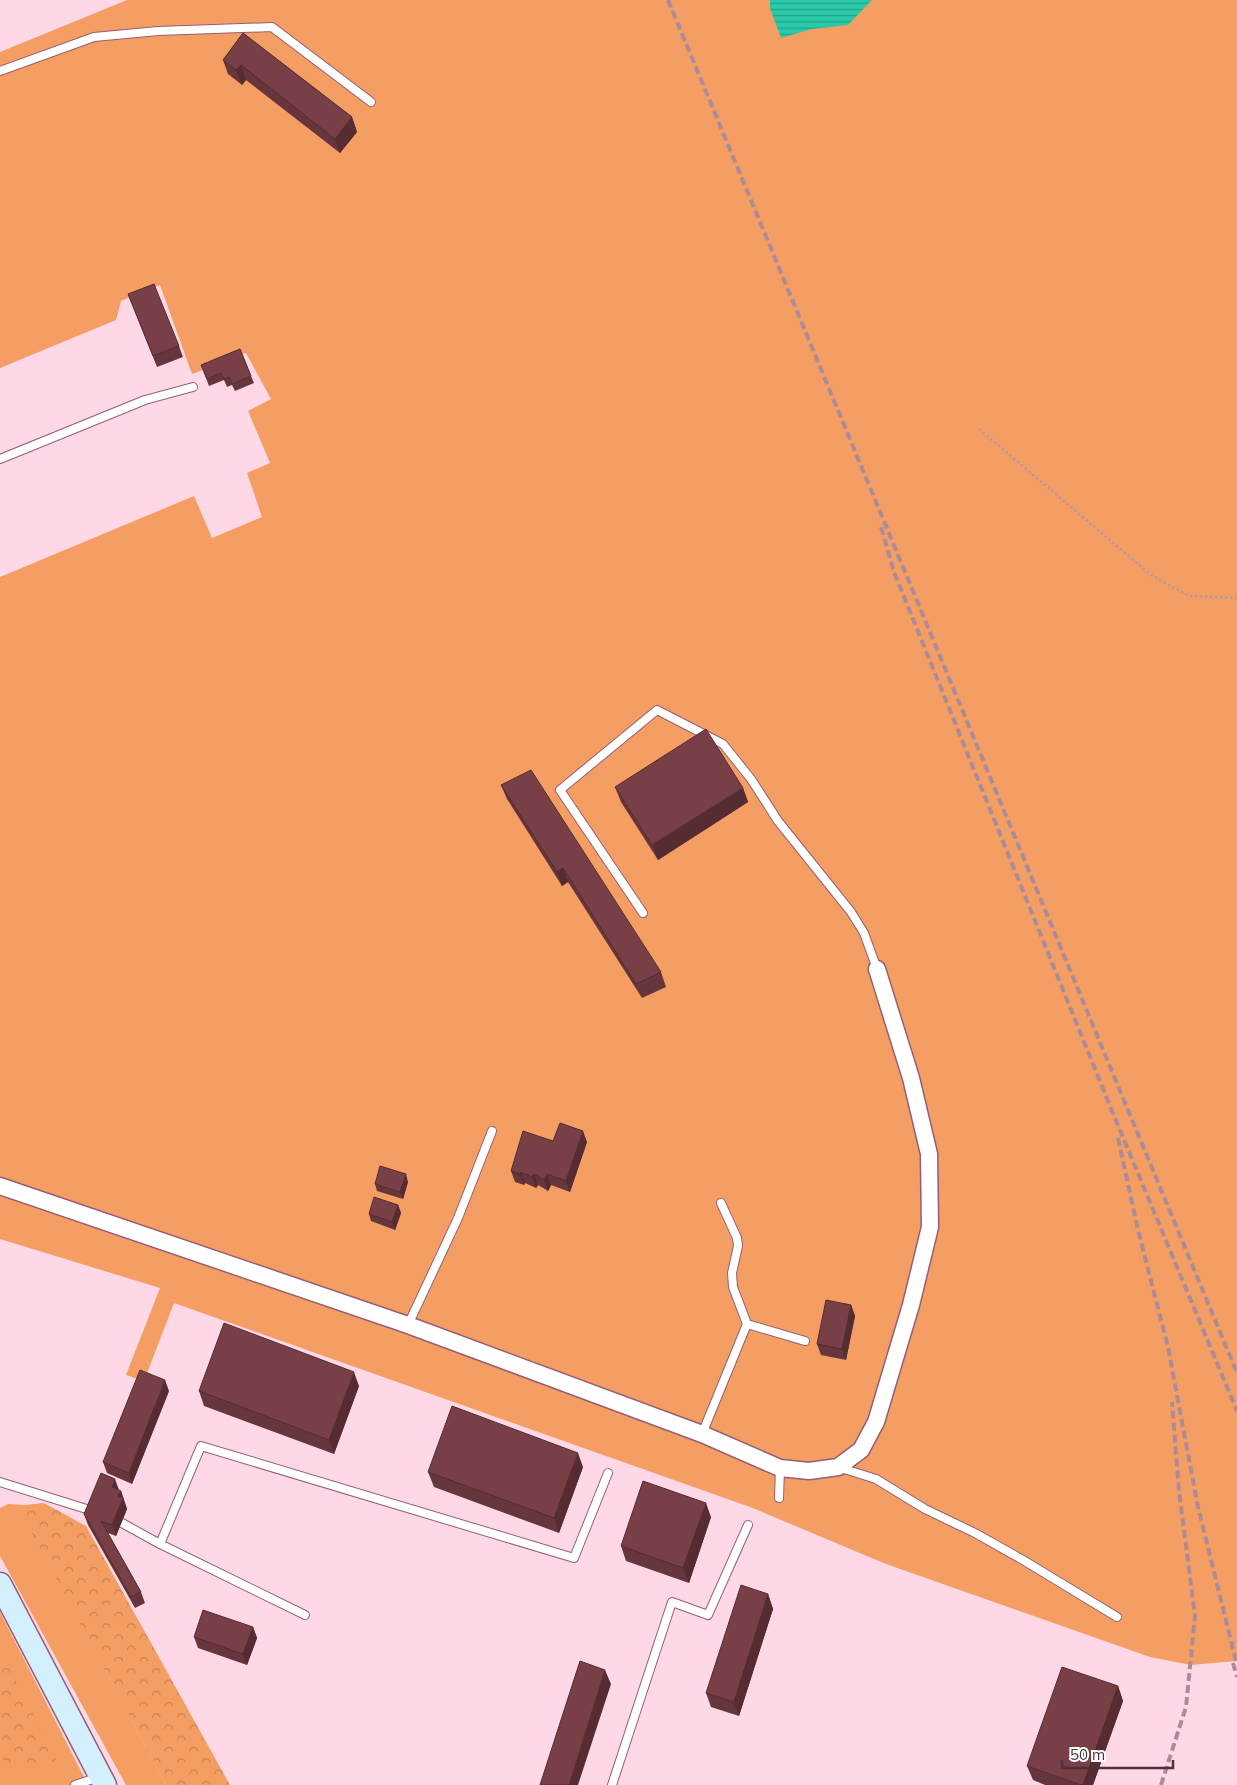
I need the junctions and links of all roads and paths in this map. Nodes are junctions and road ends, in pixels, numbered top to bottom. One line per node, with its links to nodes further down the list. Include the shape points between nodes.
1 (0, 71): 2 (lane, via 94,37 272,27)
2 (371, 102)
3 (193, 387): 5 (lane, via 145,400)
4 (979, 429): 6 (path, via 1151,574 1189,596)
5 (0, 458)
6 (1237, 598)
7 (643, 913): 8 (lane, via 560,790 657,710 723,744 752,779 778,821 851,912 864,933)
8 (877, 969): 16 (street, via 911,1078 929,1154 930,1227 911,1305 876,1422 861,1450)
9 (492, 1131): 13 (lane, via 458,1218)
10 (0, 1186): 13 (street)
11 (721, 1202): 12 (lane, via 738,1238 733,1287)
12 (747, 1324): 14 (lane); 15 (lane)
13 (408, 1325): 15 (street)
14 (805, 1341)
15 (702, 1434): 17 (street)
16 (838, 1467): 17 (street, via 808,1471); 27 (lane, via 876,1479)
17 (780, 1468): 20 (lane)
18 (608, 1473): 24 (lane, via 574,1558 201,1446)
19 (0, 1482): 21 (lane)
20 (779, 1498)
21 (93, 1511)
22 (122, 1523): 24 (lane)
23 (748, 1525): 30 (lane, via 708,1616 672,1602)
24 (160, 1544): 26 (lane)
25 (0, 1584): 28 (main road)
26 (305, 1615)
27 (1118, 1617)
28 (103, 1781): 29 (lane)
29 (75, 1785)
30 (612, 1785)

